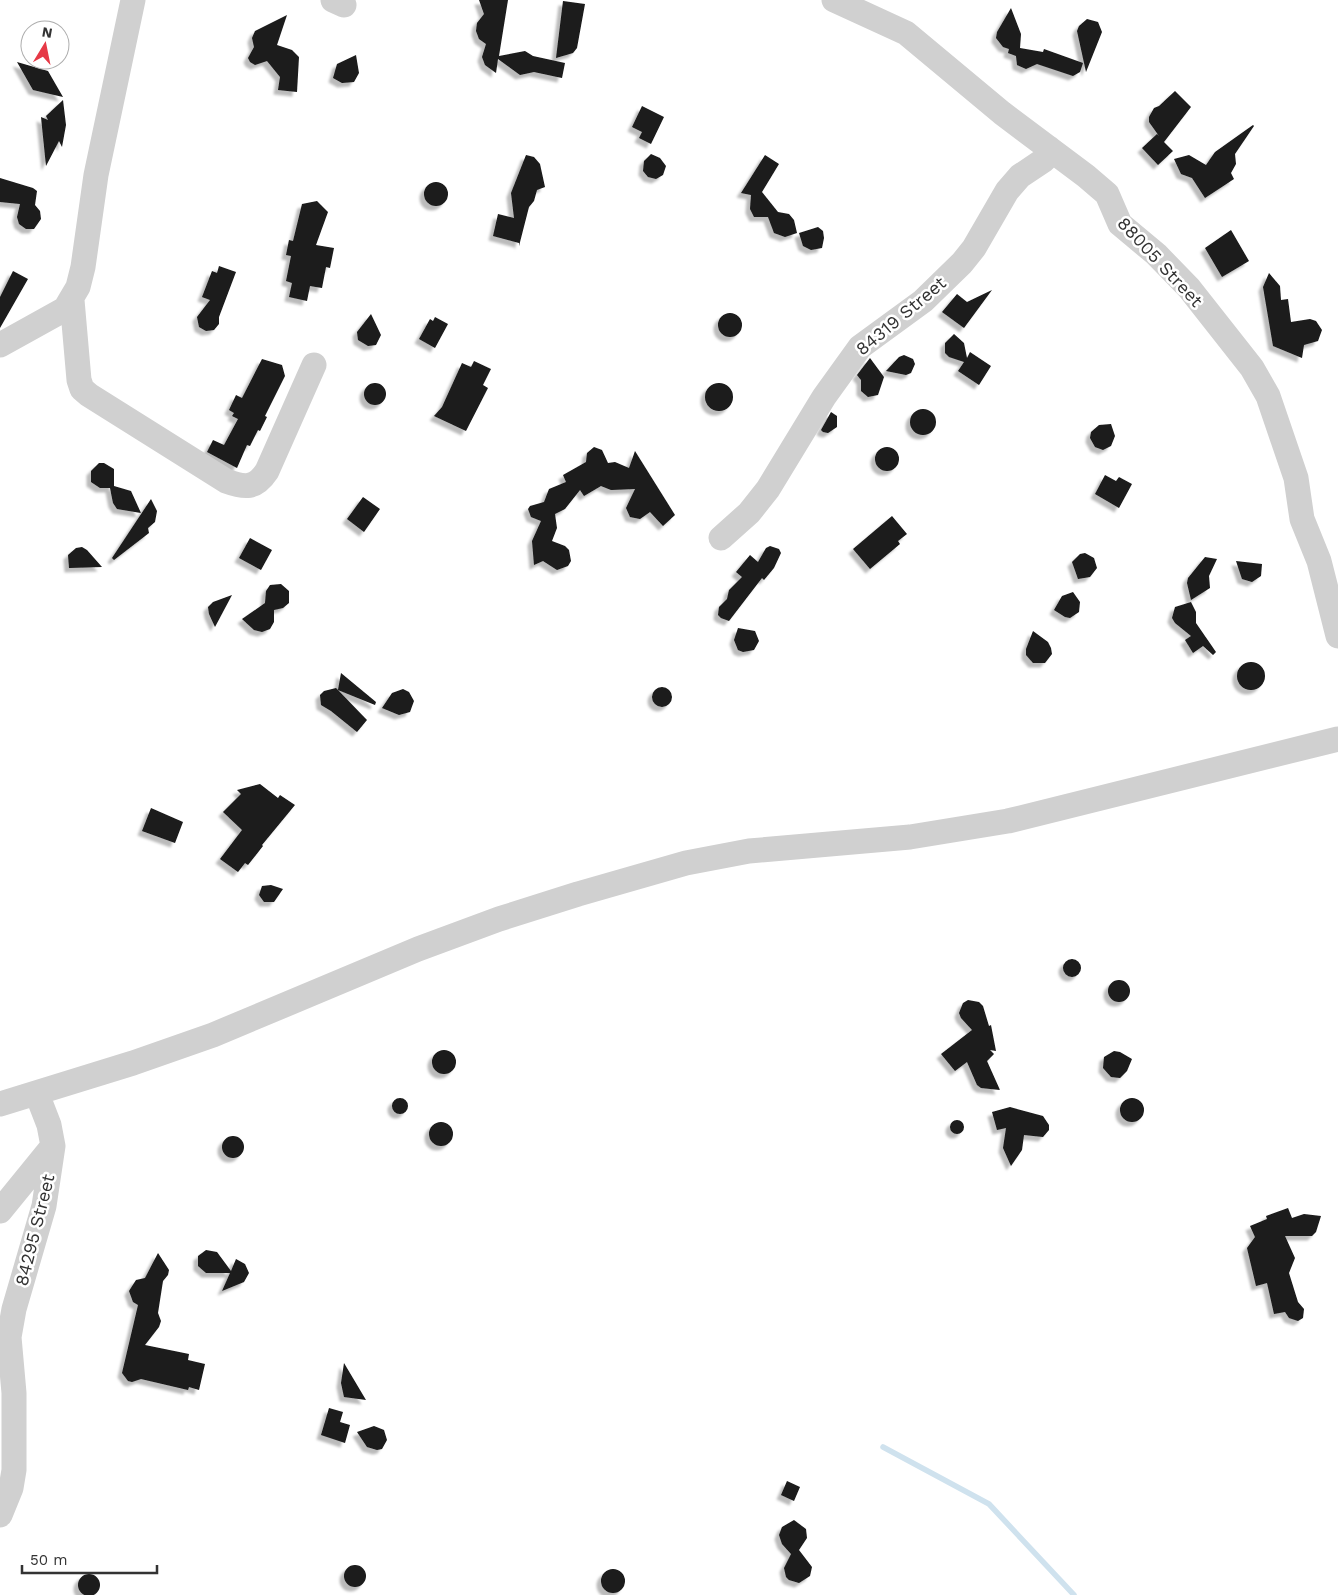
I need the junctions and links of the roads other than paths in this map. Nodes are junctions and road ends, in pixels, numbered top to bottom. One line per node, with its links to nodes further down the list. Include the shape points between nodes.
1 (133, 0): 4 (street, via 96,175 83,267)
2 (834, 0): 3 (street, 88005 Street, via 906,33)
3 (1049, 148): 7 (street, 84319 Street, via 1044,160 1020,176 1007,191 962,263 923,301 860,347 824,397 768,489 749,513); 8 (street, 88005 Street, via 1107,194 1120,224 1189,288 1252,368 1286,444 1296,478 1302,519 1319,561)
4 (72, 300): 5 (street, via 48,320); 6 (street, via 78,380 82,388 100,403 238,486 254,484 267,471)
5 (0, 345)
6 (314, 365)
7 (721, 538)
8 (1338, 636)
9 (1338, 739): 10 (street, via 998,822 910,837 749,851 686,863 500,919 418,949 213,1035)
10 (37, 1094): 11 (street); 12 (street, 84295 Street, via 50,1126)
11 (0, 1104)
12 (53, 1146): 13 (street); 14 (street, 84295 Street, via 44,1206 14,1309 10,1337 14,1470)
13 (0, 1211)
14 (0, 1515)

